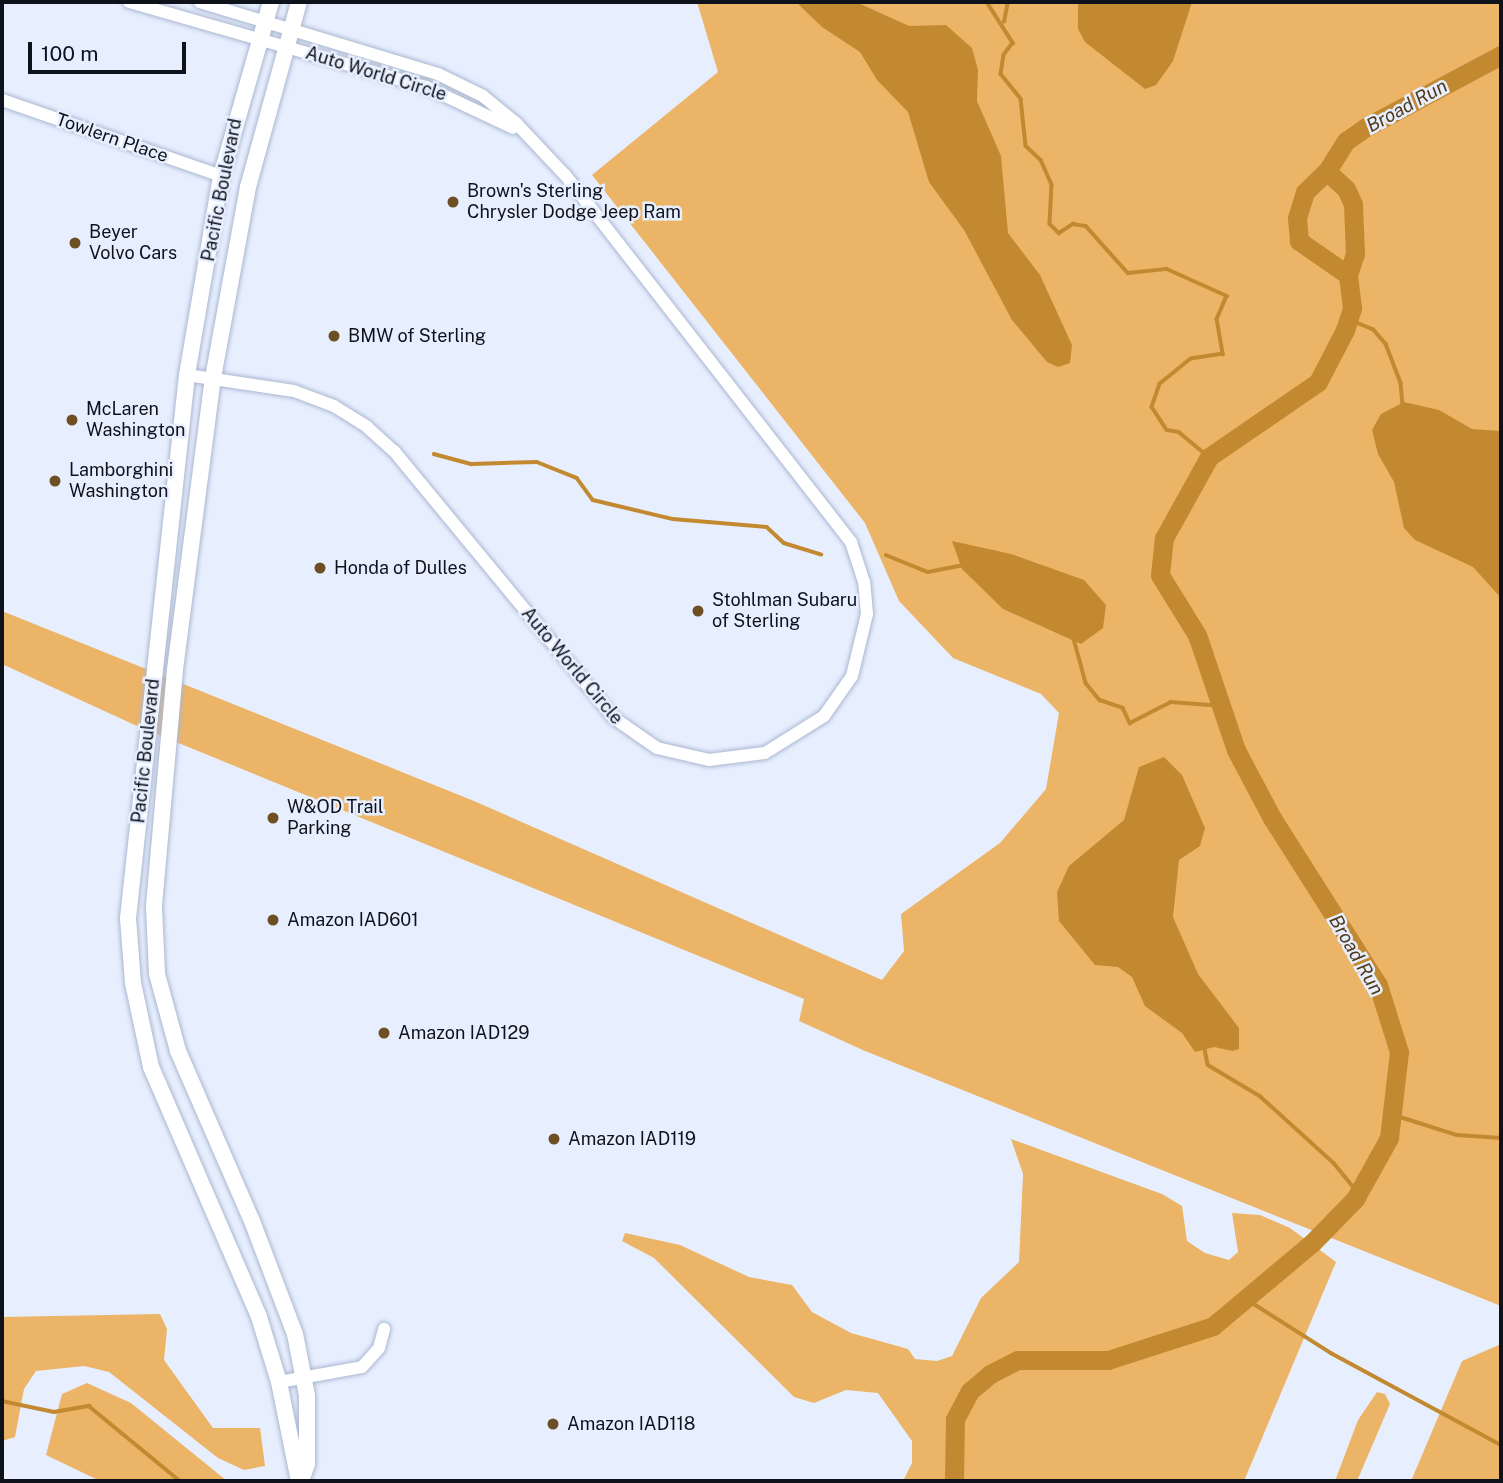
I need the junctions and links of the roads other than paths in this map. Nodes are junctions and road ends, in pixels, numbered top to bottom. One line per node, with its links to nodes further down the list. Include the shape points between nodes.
1 (129, 2): 7 (street, Auto World Circle)
2 (200, 2): 5 (street, Auto World Circle)
3 (271, 2): 5 (main road, Pacific Boulevard)
4 (299, 2): 6 (main road, Pacific Boulevard)
5 (265, 21): 6 (street, Auto World Circle); 7 (main road, Pacific Boulevard)
6 (290, 28): 8 (main road, Pacific Boulevard); 10 (street, Auto World Circle, via 464,86 504,113)
7 (260, 40): 8 (street, Auto World Circle); 11 (main road, Pacific Boulevard)
8 (285, 46): 10 (street, Auto World Circle, via 426,87); 13 (main road, Pacific Boulevard, via 248,187)
9 (2, 100): 11 (street, Towlern Place)
10 (526, 135): 13 (street, Auto World Circle, via 607,228 851,542 866,599 863,646 845,690 809,728 765,753 728,760 683,756 641,740 601,704 394,451 367,426 334,406 294,391)
11 (221, 176): 12 (main road, Pacific Boulevard)
12 (187, 374): 13 (street, Auto World Circle); 16 (main road, Pacific Boulevard, via 128,918 132,972 145,1043 176,1130 259,1317)
13 (214, 377): 15 (main road, Pacific Boulevard, via 175,670 154,907 164,1007 178,1051 284,1298)
14 (384, 1329): 15 (street, via 379,1348 362,1367)
15 (305, 1379): 16 (street); 17 (main road, Pacific Boulevard, via 307,1464)
16 (279, 1382): 17 (main road, Pacific Boulevard)
17 (300, 1481)

